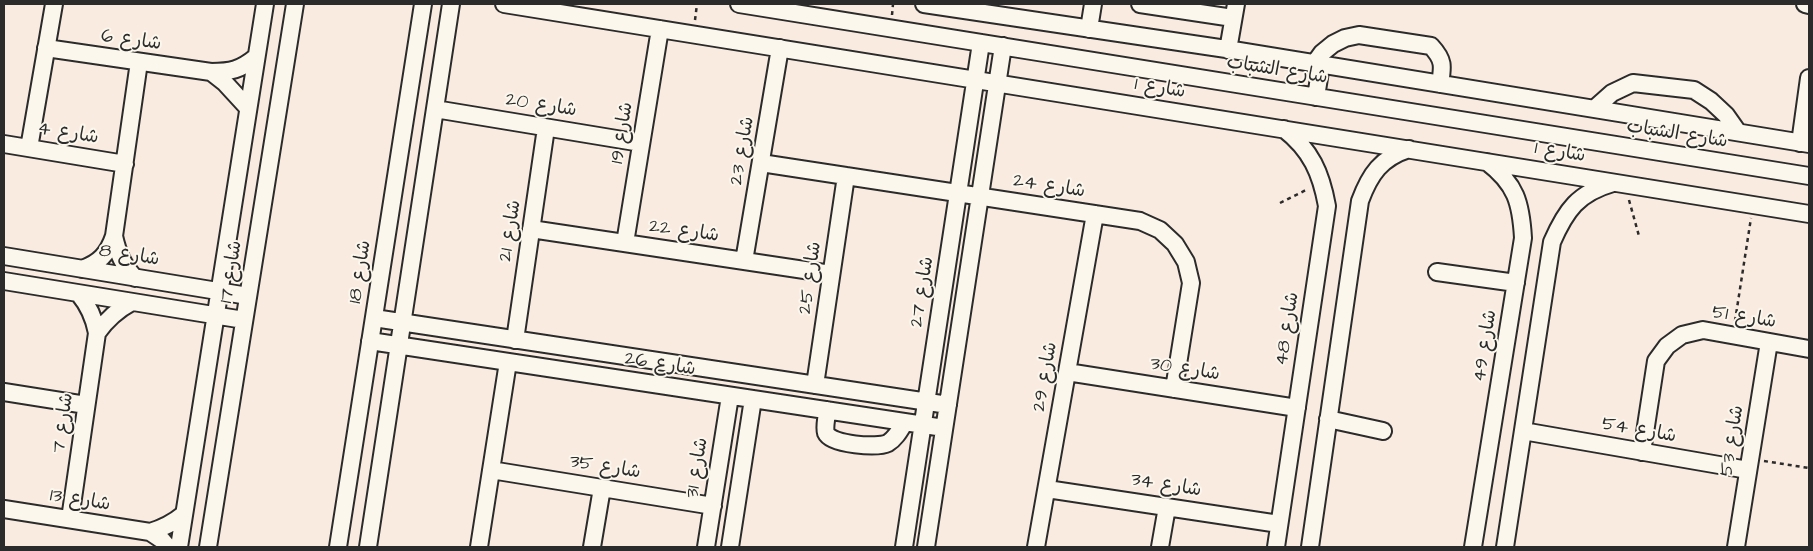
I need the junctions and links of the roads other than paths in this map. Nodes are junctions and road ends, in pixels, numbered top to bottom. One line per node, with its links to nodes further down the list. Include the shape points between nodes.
1 (54, 4): 18 (street)
2 (264, 4): 21 (street, شارع 17)
3 (295, 4): 64 (street, شارع 17)
4 (423, 4): 67 (street, شارع 18)
5 (451, 4): 31 (street)
6 (504, 4): 14 (street, شارع 1)
7 (739, 4): 16 (street, شارع الشباب)
8 (931, 4): 15 (street, شارع الشباب)
9 (1093, 4): 15 (street)
10 (1140, 4): 13 (street)
11 (1805, 4): 12 (street)
12 (1809, 6)
13 (1235, 11): 20 (street)
14 (660, 29): 19 (street, شارع 1); 36 (street, شارع 19)
15 (1089, 29): 20 (street, شارع الشباب)
16 (981, 43): 17 (street, شارع الشباب); 26 (street, شارع 27)
17 (1003, 46): 27 (street); 29 (street, شارع الشباب)
18 (46, 48): 22 (street, شارع 6); 39 (street)
19 (780, 48): 26 (street, شارع 1); 42 (street, شارع 23)
20 (1228, 50): 23 (street, شارع الشباب)
21 (256, 57): 24 (street, شارع 6, via 243,67 228,72); 30 (street, شارع 17)
22 (140, 62): 24 (street, شارع 6); 43 (street)
23 (1318, 65): 28 (street, شارع الشباب); 28 (street, via 1322,53 1333,44 1359,35 1432,46 1443,64); 29 (street)
24 (211, 72): 30 (street)
25 (1809, 78): 37 (street)
26 (976, 80): 27 (street, شارع 1); 47 (street, شارع 27)
27 (998, 83): 34 (street, شارع 1); 48 (street)
28 (1440, 84): 32 (street, شارع الشباب)
29 (1316, 97): 45 (street, شارع الشباب)
30 (248, 108): 62 (street, شارع 17)
31 (435, 109): 33 (street, شارع 20); 69 (street)
32 (1594, 109): 35 (street, شارع الشباب); 35 (street, via 1612,93 1633,83 1694,90 1726,115)
33 (546, 128): 36 (street, شارع 20); 51 (street, شارع 21)
34 (1284, 129): 40 (street, شارع 1); 86 (street, شارع 48, via 1312,159 1322,181 1327,206)
35 (1738, 132): 37 (street, شارع الشباب)
36 (641, 143): 53 (street, شارع 19)
37 (1805, 143)
38 (4, 144): 39 (street, شارع 4)
39 (29, 148): 43 (street, شارع 4)
40 (1409, 149): 41 (street, شارع 1); 88 (street, via 1380,165 1368,181 1360,201)
41 (1487, 162): 46 (street, شارع 1); 61 (street, شارع 49, via 1500,172 1514,191 1522,214 1523,238)
42 (761, 163): 44 (street, شارع 24); 55 (street, شارع 23)
43 (125, 164): 52 (street)
44 (846, 176): 47 (street, شارع 24); 58 (street, شارع 25)
45 (1809, 176)
46 (1619, 183): 50 (street, شارع 1); 93 (street, via 1598,187 1578,201 1562,220 1552,242)
47 (958, 193): 48 (street, شارع 24); 83 (street, شارع 27)
48 (980, 196): 49 (street, شارع 24); 85 (street)
49 (1095, 214): 77 (street, شارع 29); 79 (street, شارع 24, via 1140,221 1160,230 1176,244 1186,262 1191,282)
50 (1809, 214)
51 (531, 229): 53 (street, شارع 22); 71 (street, شارع 21)
52 (114, 236): 56 (street, via 103,258); 59 (street, via 124,266)
53 (625, 243): 55 (street, شارع 22)
54 (4, 256): 56 (street, شارع 8)
55 (744, 261): 58 (street, شارع 22)
56 (82, 269): 59 (street, شارع 8)
57 (1436, 272): 61 (street)
58 (832, 274): 78 (street, شارع 25)
59 (135, 278): 62 (street, شارع 8)
60 (4, 281): 63 (street)
61 (1516, 283): 121 (street, شارع 49)
62 (219, 291): 64 (street, شارع 8); 66 (street, شارع 17)
63 (79, 294): 65 (street); 70 (street, شارع 7, via 88,305)
64 (248, 296): 68 (street, شارع 17)
65 (132, 302): 66 (street); 70 (street, via 106,320)
66 (216, 315): 68 (street); 102 (street, شارع 17)
67 (374, 318): 69 (street, شارع 26); 72 (street, شارع 18)
68 (244, 320): 108 (street, شارع 17)
69 (402, 323): 71 (street, شارع 26); 74 (street)
70 (97, 333): 84 (street, شارع 7)
71 (514, 340): 78 (street, شارع 26)
72 (370, 341): 74 (street, شارع 26); 109 (street, شارع 18)
73 (1769, 342): 75 (street, شارع 51); 94 (street, شارع 51, via 1703,330 1682,335 1667,346 1656,361); 95 (street, شارع 53)
74 (398, 346): 76 (street, شارع 26); 110 (street)
75 (1809, 349)
76 (508, 362): 81 (street, شارع 26); 96 (street)
77 (1067, 372): 79 (street, شارع 30); 98 (street, شارع 29)
78 (815, 385): 83 (street, شارع 26)
79 (1174, 389): 86 (street, شارع 30)
80 (4, 392): 84 (street)
81 (730, 396): 82 (street, شارع 26); 99 (street, شارع 31)
82 (753, 399): 87 (street, شارع 26); 114 (street)
83 (926, 402): 85 (street, شارع 26); 90 (street, شارع 27)
84 (86, 405): 103 (street, شارع 7)
85 (948, 405): 91 (street)
86 (1297, 408): 104 (street, شارع 48)
87 (827, 410): 89 (street, شارع 26); 89 (street, via 826,432 835,441 881,446 890,442)
88 (1328, 419): 92 (street); 120 (street)
89 (905, 422): 90 (street, شارع 26)
90 (923, 425): 91 (street, شارع 26); 115 (street, شارع 27)
91 (944, 428): 116 (street)
92 (1383, 431)
93 (1523, 431): 94 (street, شارع 54); 122 (street)
94 (1642, 452): 95 (street, شارع 54)
95 (1749, 464): 123 (street, شارع 53)
96 (491, 470): 97 (street, شارع 35); 111 (street)
97 (602, 488): 99 (street, شارع 35); 112 (street)
98 (1047, 489): 100 (street, شارع 34); 117 (street, شارع 29)
99 (713, 506): 113 (street, شارع 31)
100 (1167, 507): 104 (street, شارع 34); 118 (street)
101 (4, 509): 103 (street, شارع 13)
102 (184, 514): 105 (street, via 163,529); 107 (street, شارع 17)
103 (70, 519): 105 (street, شارع 13)
104 (1279, 524): 119 (street, شارع 48)
105 (150, 532): 106 (street)
106 (168, 547)
107 (179, 547)
108 (208, 547)
109 (338, 547)
110 (368, 547)
111 (479, 547)
112 (592, 547)
113 (706, 547)
114 (730, 547)
115 (904, 547)
116 (926, 547)
117 (1036, 547)
118 (1160, 547)
119 (1276, 547)
120 (1310, 547)
121 (1473, 547)
122 (1506, 547)
123 (1736, 547)

